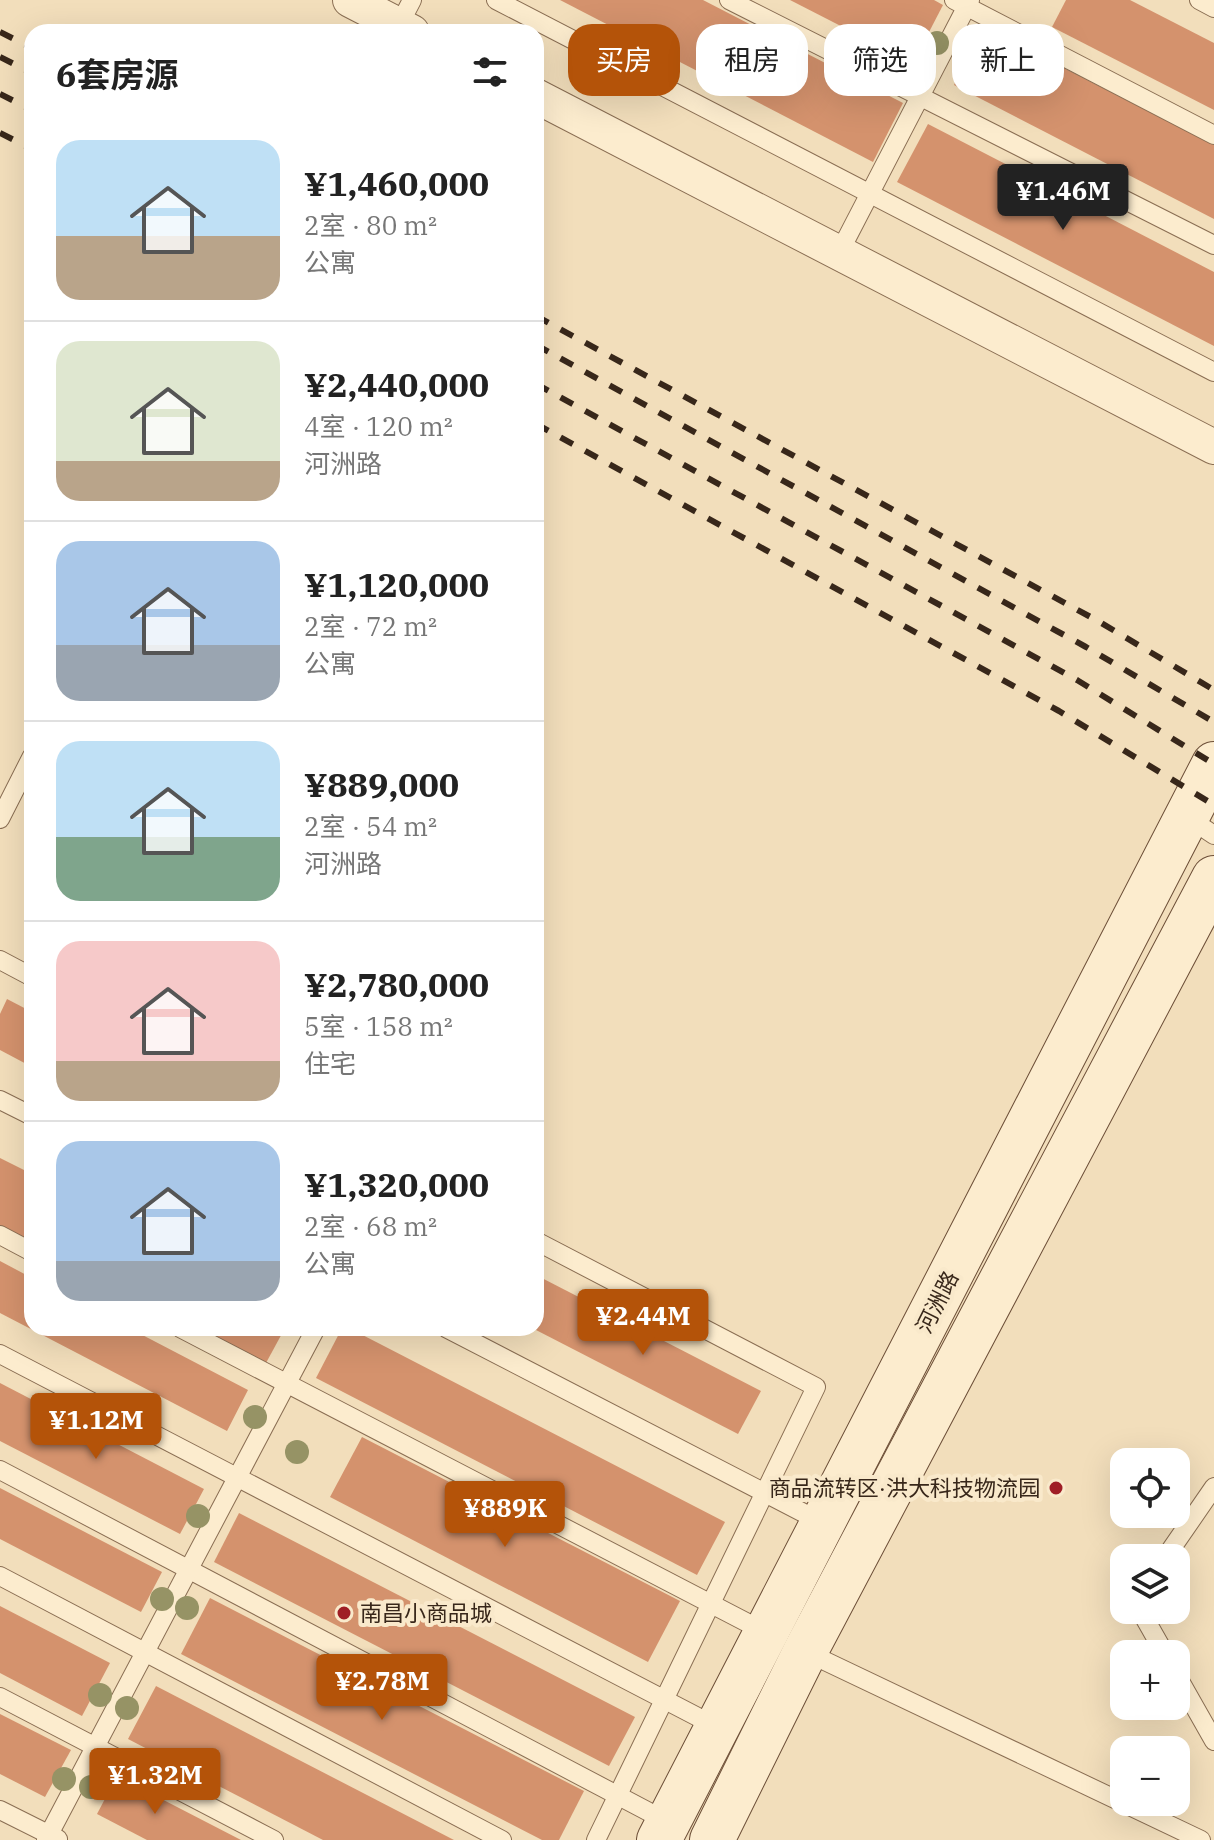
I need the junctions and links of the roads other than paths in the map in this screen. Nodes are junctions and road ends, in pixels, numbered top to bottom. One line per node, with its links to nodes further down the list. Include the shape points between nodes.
1 (350, 0): 7 (street)
2 (496, 0): 8 (lane)
3 (729, 0): 10 (lane)
4 (1199, 0): 6 (lane)
5 (964, 2): 10 (lane); 12 (lane)
6 (1214, 8)
7 (405, 22)
8 (543, 24)
9 (544, 25): 13 (lane)
10 (921, 97): 13 (lane); 14 (lane)
11 (544, 100): 15 (street)
12 (1214, 135)
13 (872, 193): 15 (lane); 16 (lane)
14 (1214, 245)
15 (839, 253): 17 (street)
16 (1214, 372)
17 (1214, 447)
18 (1214, 764): 21 (main road, 河洲路)
19 (24, 772): 20 (lane)
20 (0, 819)
21 (1201, 826): 39 (main road, 河洲路)
22 (1214, 878): 44 (main road)
23 (0, 960): 24 (lane)
24 (24, 973)
25 (0, 1100): 26 (lane)
26 (24, 1112)
27 (0, 1235): 29 (lane)
28 (544, 1245): 38 (lane, via 816,1387)
29 (24, 1248)
30 (196, 1336): 34 (lane)
31 (312, 1336): 34 (lane)
32 (461, 1336): 38 (lane)
33 (0, 1354): 36 (lane)
34 (287, 1383): 36 (lane); 43 (lane)
35 (0, 1470): 41 (lane)
36 (237, 1477): 41 (lane); 48 (lane)
37 (1214, 1487): 40 (lane)
38 (765, 1493): 39 (lane); 43 (lane)
39 (823, 1523): 44 (main road, 河洲路)
40 (1175, 1544)
41 (189, 1568): 45 (lane); 52 (lane)
42 (0, 1576): 45 (lane)
43 (711, 1604): 44 (lane); 48 (lane)
44 (785, 1642): 49 (main road, 河洲路); 59 (main road); 60 (lane)
45 (145, 1651): 51 (lane); 57 (lane)
46 (0, 1697): 51 (lane)
47 (1190, 1699): 50 (lane)
48 (664, 1700): 49 (lane); 52 (lane)
49 (717, 1727): 54 (main road, 河洲路)
50 (1214, 1741)
51 (95, 1746): 55 (lane); 56 (lane)
52 (618, 1795): 54 (lane); 58 (lane)
53 (0, 1810): 55 (lane)
54 (664, 1831)
55 (51, 1838)
56 (274, 1840)
57 (502, 1840)
58 (596, 1840)
59 (712, 1840)
60 (1201, 1840)

